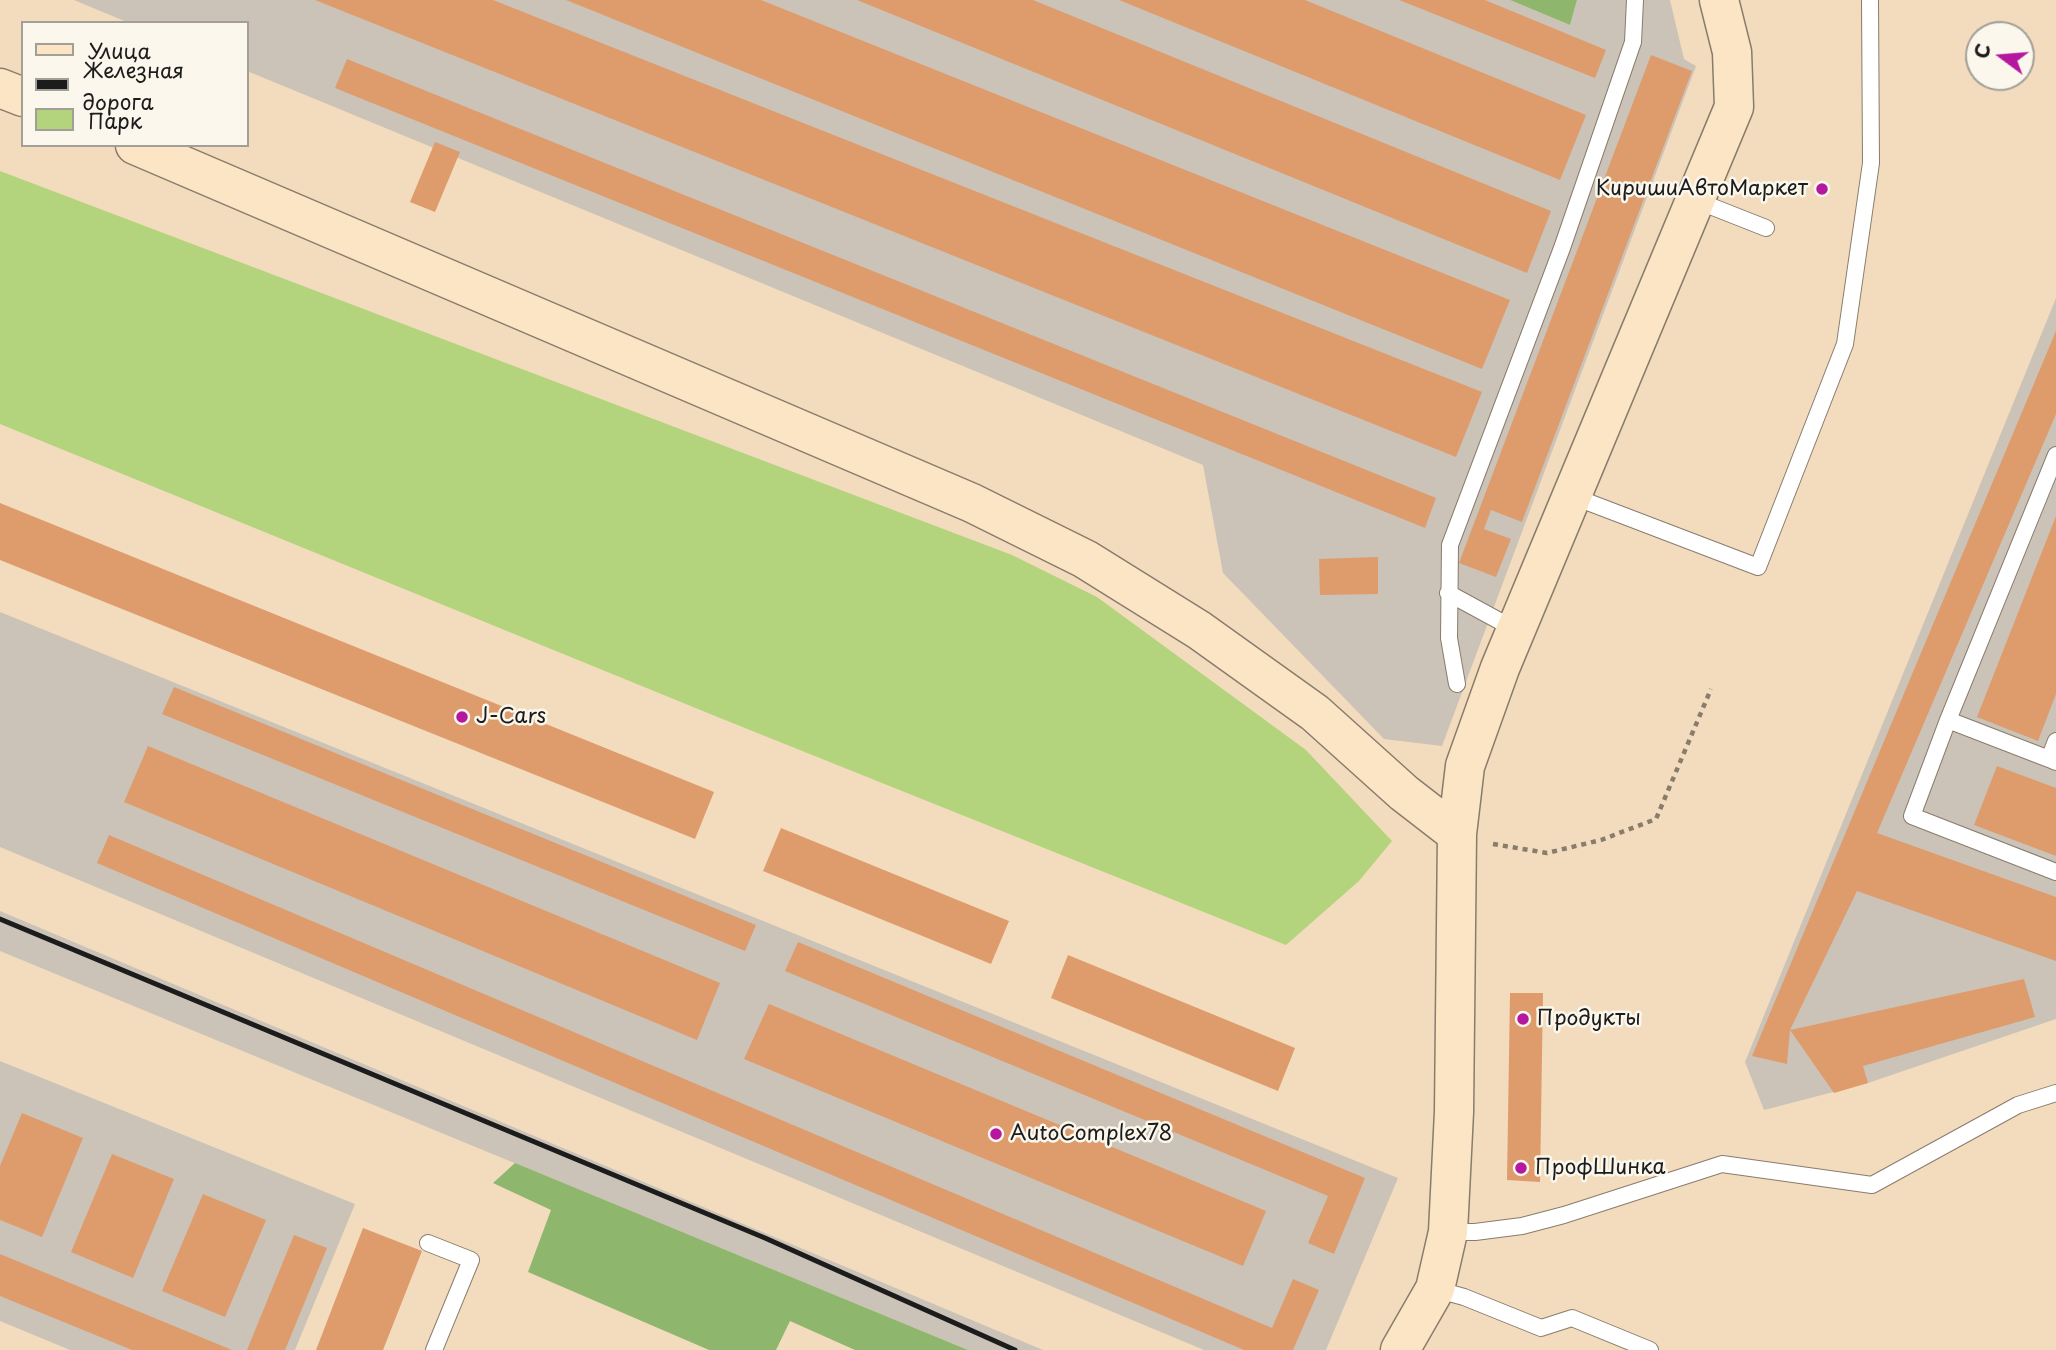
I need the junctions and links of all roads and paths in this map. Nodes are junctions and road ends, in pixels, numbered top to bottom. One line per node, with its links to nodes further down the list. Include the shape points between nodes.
1 (1635, 0): 11 (lane, via 1633,42 1562,248 1450,545)
2 (1718, 0): 7 (street, via 1732,52 1734,107)
3 (1870, 0): 10 (lane, via 1871,163 1845,344 1758,568)
4 (0, 88): 5 (street)
5 (21, 96)
6 (140, 147): 18 (street, via 972,503 1085,559 1199,630 1315,713)
7 (1695, 200): 8 (lane); 10 (street)
8 (1766, 228)
9 (2056, 455): 15 (lane)
10 (1572, 496): 12 (street)
11 (1448, 593): 12 (lane); 13 (lane)
12 (1516, 629): 18 (street, via 1465,766)
13 (1457, 684)
14 (1711, 689): 18 (path, via 1656,819 1601,840 1547,853)
15 (1948, 720): 17 (lane); 19 (lane, via 1912,816)
16 (2056, 741): 17 (lane)
17 (2053, 760)
18 (1457, 834): 21 (street)
19 (2056, 872)
20 (2056, 1093): 21 (lane, via 2018,1105 1872,1185 1722,1164 1522,1226)
21 (1448, 1232): 23 (street)
22 (429, 1243): 24 (lane, via 471,1260)
23 (1434, 1289): 25 (street); 26 (lane, via 1541,1328 1572,1318)
24 (434, 1350)
25 (1400, 1350)
26 (1650, 1350)

